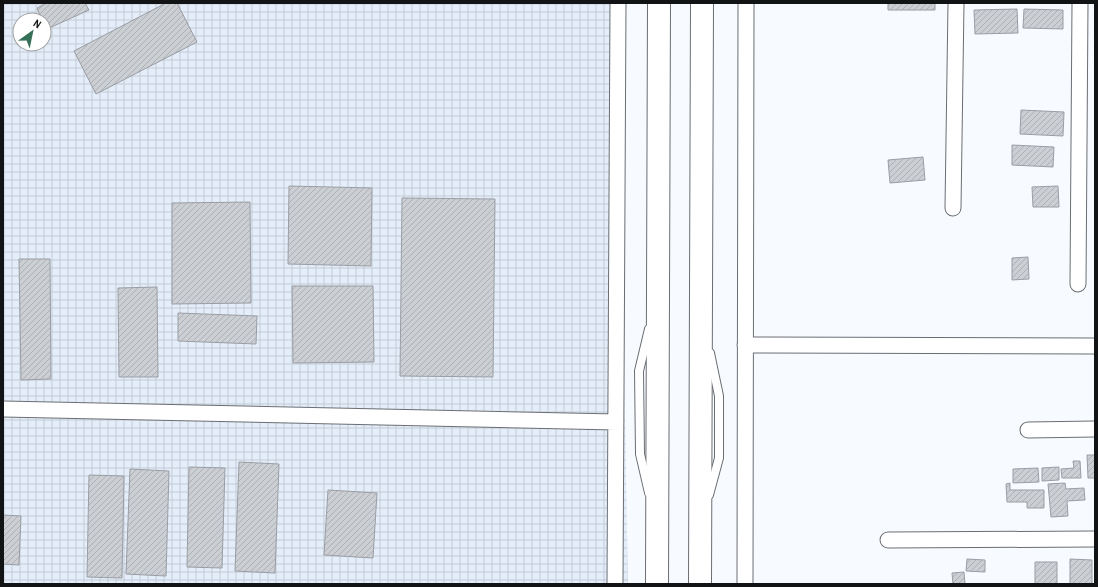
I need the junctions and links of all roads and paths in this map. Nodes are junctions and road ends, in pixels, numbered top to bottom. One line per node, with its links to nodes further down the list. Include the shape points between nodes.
1 (618, 3): 12 (street)
2 (659, 3): 18 (street)
3 (702, 3): 19 (street)
4 (746, 3): 9 (street)
5 (956, 3): 7 (street)
6 (1080, 3): 8 (street)
7 (953, 208)
8 (1078, 284)
9 (745, 345): 10 (street); 20 (street)
10 (1095, 346)
11 (3, 409): 12 (street)
12 (616, 422): 17 (street)
13 (1095, 429): 14 (street)
14 (1028, 430)
15 (1095, 539): 16 (street)
16 (888, 540)
17 (615, 584)
18 (657, 584)
19 (700, 584)
20 (745, 584)

